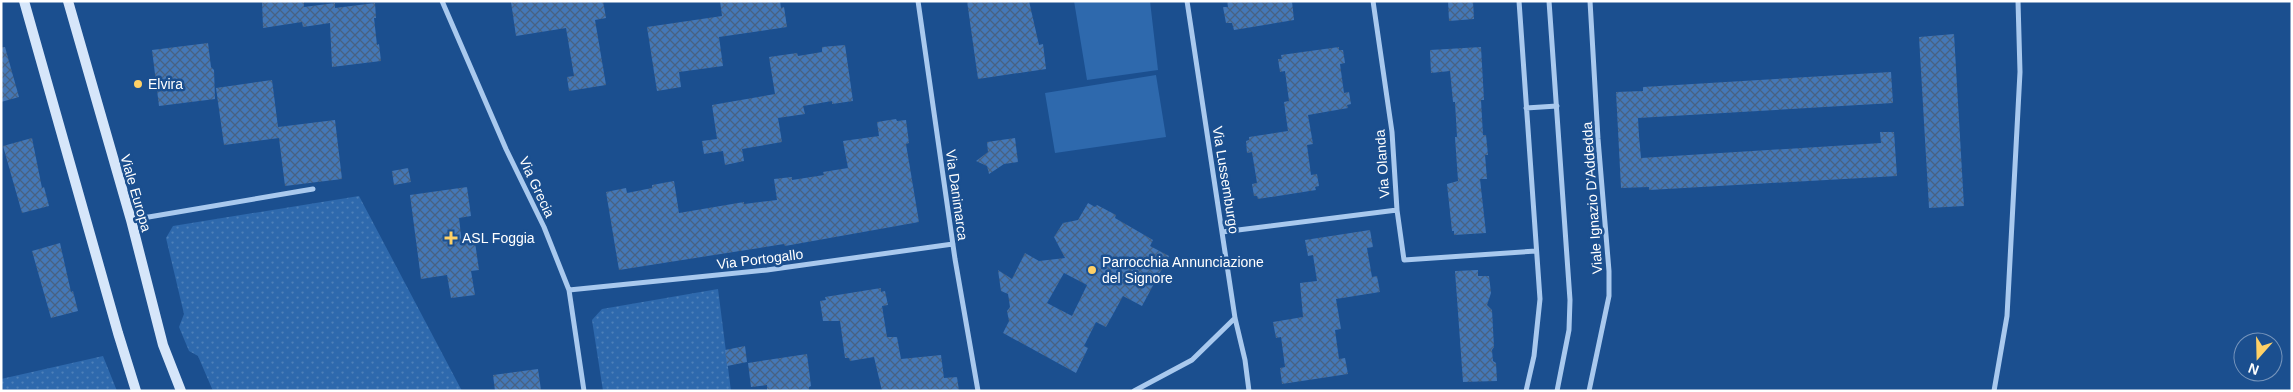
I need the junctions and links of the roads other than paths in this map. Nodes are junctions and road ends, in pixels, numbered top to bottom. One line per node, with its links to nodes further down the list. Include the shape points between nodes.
1 (24, 1): 21 (street)
2 (68, 1): 15 (street, Viale Europa)
3 (442, 1): 19 (street, Via Grecia)
4 (918, 1): 17 (street, Via Danimarca)
5 (1187, 1): 16 (street, Via Lussemburgo)
6 (1373, 1): 14 (street, Via Olanda, via 1392,132)
7 (1519, 1): 12 (street)
8 (1549, 1): 11 (street, Viale Ignazio D'Addedda)
9 (1590, 1): 29 (street, Viale Ignazio D'Addedda, via 1610,271 1609,296)
10 (2018, 1): 30 (street, via 2020,72 2007,316)
11 (1557, 106): 12 (street); 28 (street, Viale Ignazio D'Addedda, via 1570,300 1569,330)
12 (1526, 108): 18 (street)
13 (313, 189): 15 (street)
14 (1397, 210): 16 (street, Via Olanda); 18 (street, via 1404,260)
15 (131, 220): 22 (street, Viale Europa, via 163,345)
16 (1222, 232): 20 (street, Via Lussemburgo)
17 (953, 244): 19 (street, Via Portogallo, via 767,270); 24 (street, Via Danimarca)
18 (1536, 251): 27 (street, via 1540,299 1538,328)
19 (569, 290): 23 (street, Via Grecia)
20 (1235, 318): 25 (street, via 1192,360); 26 (street, Via Lussemburgo)
21 (136, 391)
22 (181, 391)
23 (584, 391)
24 (978, 391)
25 (1134, 391)
26 (1249, 391)
27 (1526, 391)
28 (1557, 391)
29 (1589, 391)
30 (1994, 391)

